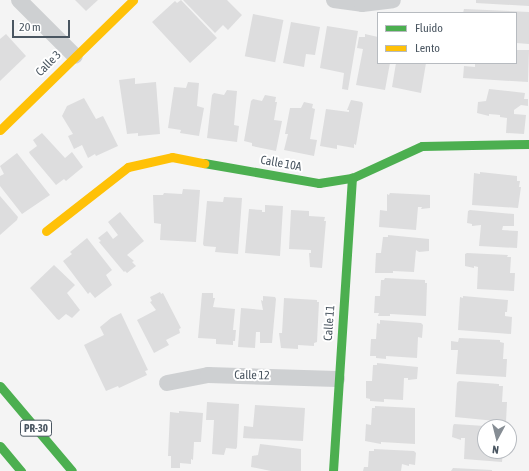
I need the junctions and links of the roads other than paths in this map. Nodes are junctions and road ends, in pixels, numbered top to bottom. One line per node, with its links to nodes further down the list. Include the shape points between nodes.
1 (19, 0): 5 (street)
2 (133, 0): 5 (main road, Calle 3)
3 (334, 0): 4 (street, via 362,4)
4 (393, 0)
5 (75, 56): 6 (main road, Calle 3)
6 (0, 130)
7 (529, 144): 8 (main road, Calle 10A, via 422,146)
8 (352, 178): 9 (main road, Calle 10A, via 319,183 172,157 128,167); 10 (main road, Calle 11)
9 (46, 231)
10 (337, 379): 11 (street, Calle 12, via 208,375); 16 (main road, Calle 11)
11 (167, 383)
12 (0, 386): 15 (main road, PR-30)
13 (0, 446): 14 (main road)
14 (21, 471)
15 (72, 471)
16 (333, 471)

